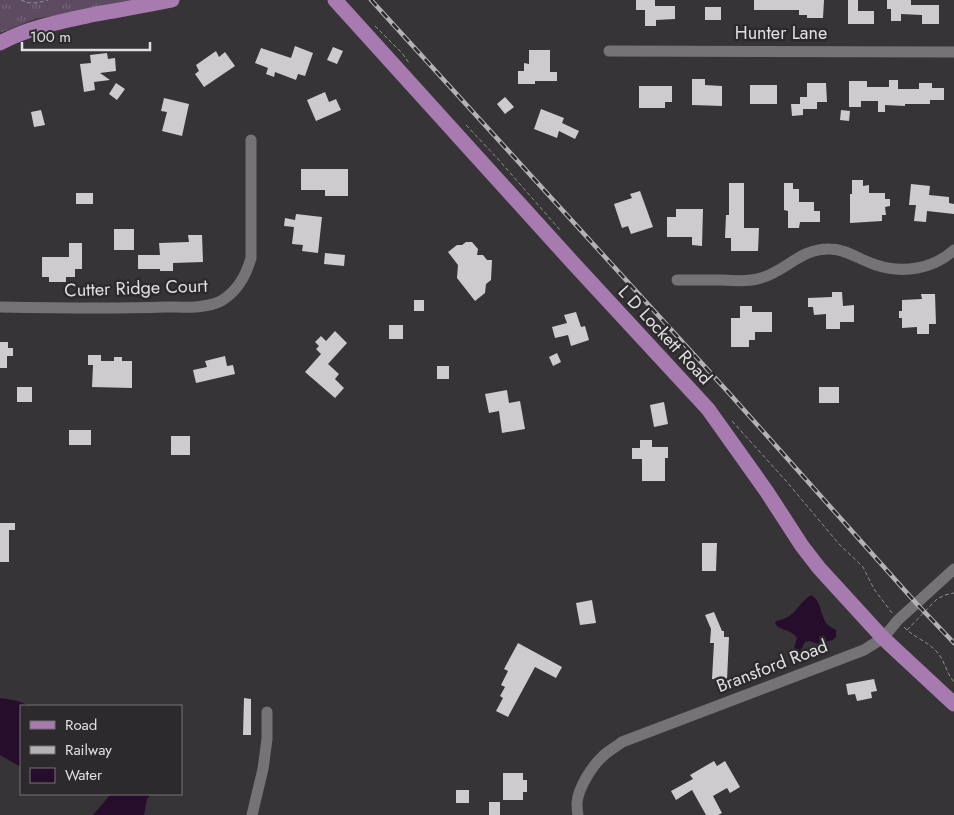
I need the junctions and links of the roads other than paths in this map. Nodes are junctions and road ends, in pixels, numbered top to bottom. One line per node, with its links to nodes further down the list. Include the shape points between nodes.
1 (172, 0): 3 (main road)
2 (336, 0): 12 (main road, L D Lockett Road, via 708,410 802,546)
3 (131, 4): 4 (main road, via 61,21)
4 (0, 43)
5 (609, 51): 6 (street, Hunter Lane)
6 (954, 52)
7 (251, 140): 10 (street, Cutter Ridge Court, via 251,258 242,281 222,300 196,306 130,309)
8 (954, 250): 9 (street, via 934,264 908,269 877,266 841,251 823,249 795,259 771,275 758,279)
9 (677, 280)
10 (0, 306)
11 (954, 568): 12 (street, Bransford Road)
12 (883, 638): 13 (main road, L D Lockett Road); 16 (street, Bransford Road, via 864,650 622,742 604,755 589,774 577,803)
13 (954, 704)
14 (267, 712): 15 (street, via 263,769)
15 (252, 815)
16 (578, 815)

